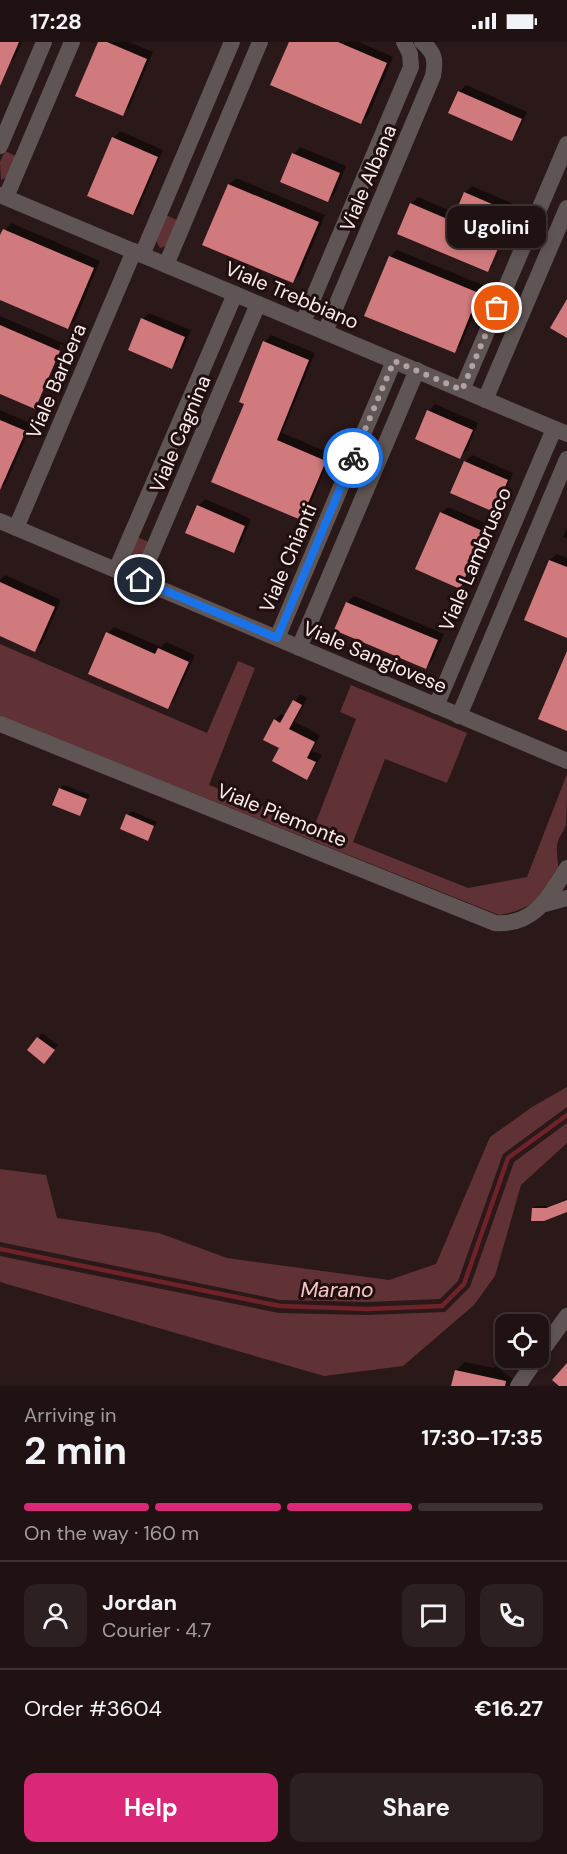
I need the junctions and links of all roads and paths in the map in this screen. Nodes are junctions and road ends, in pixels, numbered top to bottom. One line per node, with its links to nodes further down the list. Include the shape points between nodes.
1 (44, 42): 8 (street)
2 (72, 42): 9 (street)
3 (232, 42): 11 (street)
4 (260, 42): 12 (street)
5 (404, 42): 15 (street, Viale Albana, via 411,67)
6 (422, 42): 16 (street, Viale Albana, via 436,61 433,76)
7 (567, 144): 19 (street)
8 (0, 146)
9 (3, 196): 11 (street, Viale Trebbiano)
10 (567, 208): 20 (street)
11 (138, 253): 12 (street, Viale Trebbiano); 24 (street, Viale Barbera)
12 (166, 265): 13 (street, Viale Trebbiano)
13 (235, 294): 14 (street, Viale Trebbiano); 25 (street, Viale Cagnina)
14 (258, 303): 15 (street, Viale Trebbiano); 26 (street, Viale Cagnina)
15 (303, 322): 16 (street, Viale Trebbiano)
16 (325, 332): 17 (street, Viale Trebbiano)
17 (394, 361): 18 (street, Viale Trebbiano); 27 (street, Viale Chianti)
18 (417, 370): 19 (street, Viale Trebbiano); 28 (street)
19 (462, 390): 20 (street, Viale Trebbiano)
20 (485, 399): 21 (street, Viale Trebbiano)
21 (560, 431): 29 (street, Viale Lambrusco)
22 (567, 459): 30 (street)
23 (0, 521): 24 (street, Viale Sangiovese)
24 (16, 528): 25 (street, Viale Sangiovese)
25 (116, 570): 26 (street, Viale Sangiovese)
26 (140, 580): 27 (street, Viale Sangiovese)
27 (277, 638): 28 (street, Viale Sangiovese)
28 (299, 648): 29 (street, Viale Sangiovese)
29 (436, 706): 30 (street, Viale Sangiovese)
30 (459, 716): 32 (street, Viale Sangiovese)
31 (0, 724): 35 (street, Viale Piemonte, via 495,923 517,922)
32 (567, 761)
33 (567, 868): 35 (street, Viale Piemonte)
34 (567, 898): 35 (street, Viale Piemonte)
35 (545, 904)
36 (567, 1316): 37 (street)
37 (549, 1341)
38 (530, 1368): 39 (street)
39 (518, 1386)

